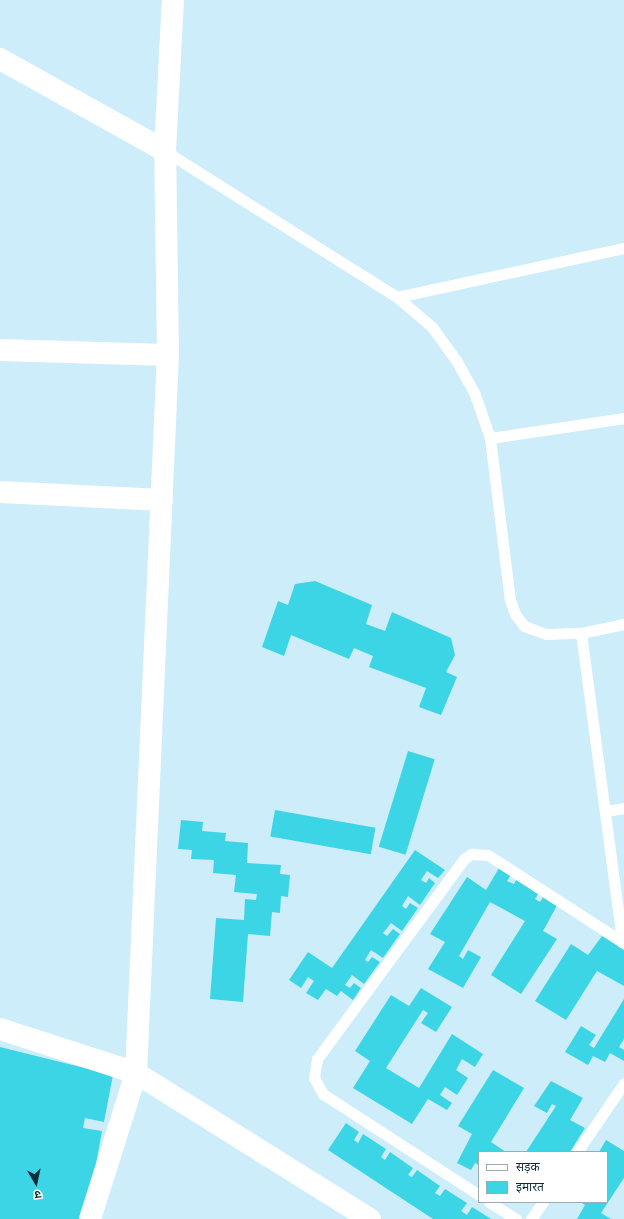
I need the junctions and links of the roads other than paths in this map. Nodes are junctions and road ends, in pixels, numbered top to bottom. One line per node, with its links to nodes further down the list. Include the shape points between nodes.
1 (173, 0): 3 (street)
2 (0, 59): 3 (street)
3 (165, 151): 5 (lane); 7 (street)
4 (624, 248): 5 (lane)
5 (398, 297): 9 (lane, via 432,328 456,360 474,392)
6 (0, 350): 7 (street)
7 (168, 355): 11 (street)
8 (624, 418): 9 (lane)
9 (490, 438): 13 (lane, via 510,600 515,614 524,626 546,634)
10 (0, 492): 11 (street)
11 (162, 500): 18 (street)
12 (624, 624): 13 (lane)
13 (581, 633): 15 (lane)
14 (624, 808): 15 (lane)
15 (606, 811): 16 (lane)
16 (623, 943): 21 (lane, via 488,855 471,854 464,859 317,1059 314,1078 323,1094)
17 (0, 1028): 18 (street)
18 (136, 1073): 24 (street); 25 (street)
19 (624, 1083): 20 (lane)
20 (578, 1151)
21 (478, 1194)
22 (491, 1203): 26 (lane)
23 (542, 1203): 27 (lane)
24 (90, 1219)
25 (370, 1219)
26 (516, 1219)
27 (531, 1219)

